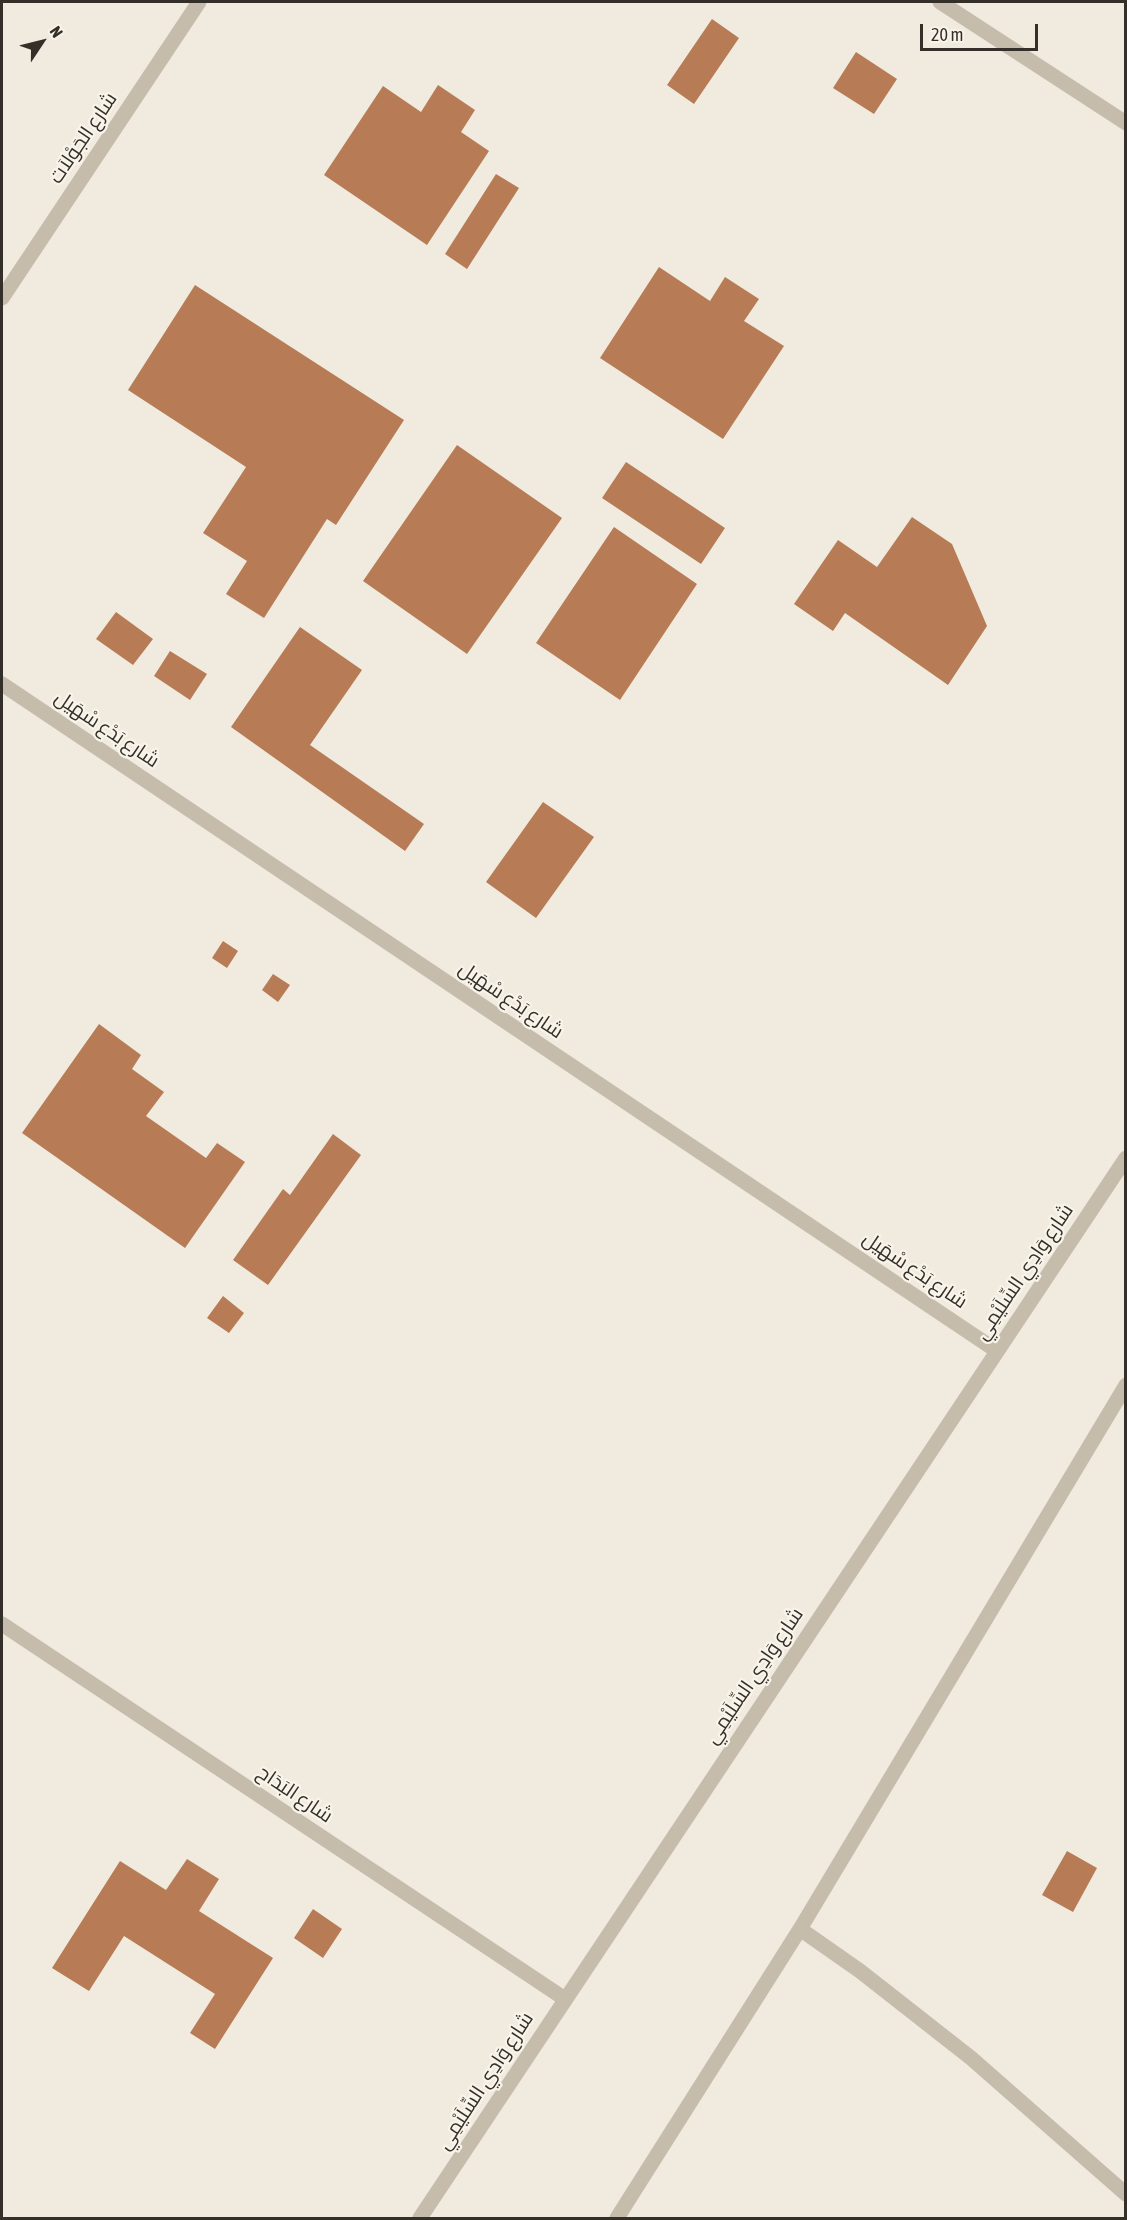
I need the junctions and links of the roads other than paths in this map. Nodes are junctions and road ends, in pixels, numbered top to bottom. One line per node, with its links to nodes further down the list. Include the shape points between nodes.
1 (199, 2): 4 (street, شارع الجَوْلاَت)
2 (940, 2): 3 (street)
3 (1125, 123)
4 (2, 298)
5 (2, 684): 7 (street, شارع بَدْع سْهَيل)
6 (1125, 1158): 7 (street, شارع وَادِي السِّلَيْمِي)
7 (997, 1351): 11 (street, شارع وَادِي السِّلَيْمِي)
8 (1125, 1385): 10 (street)
9 (2, 1624): 11 (street, شارع البَدَاح)
10 (800, 1929): 12 (street, via 971,2058); 14 (street)
11 (565, 1999): 13 (street, شارع وَادِي السِّلَيْمِي)
12 (1125, 2194)
13 (420, 2218)
14 (618, 2218)

